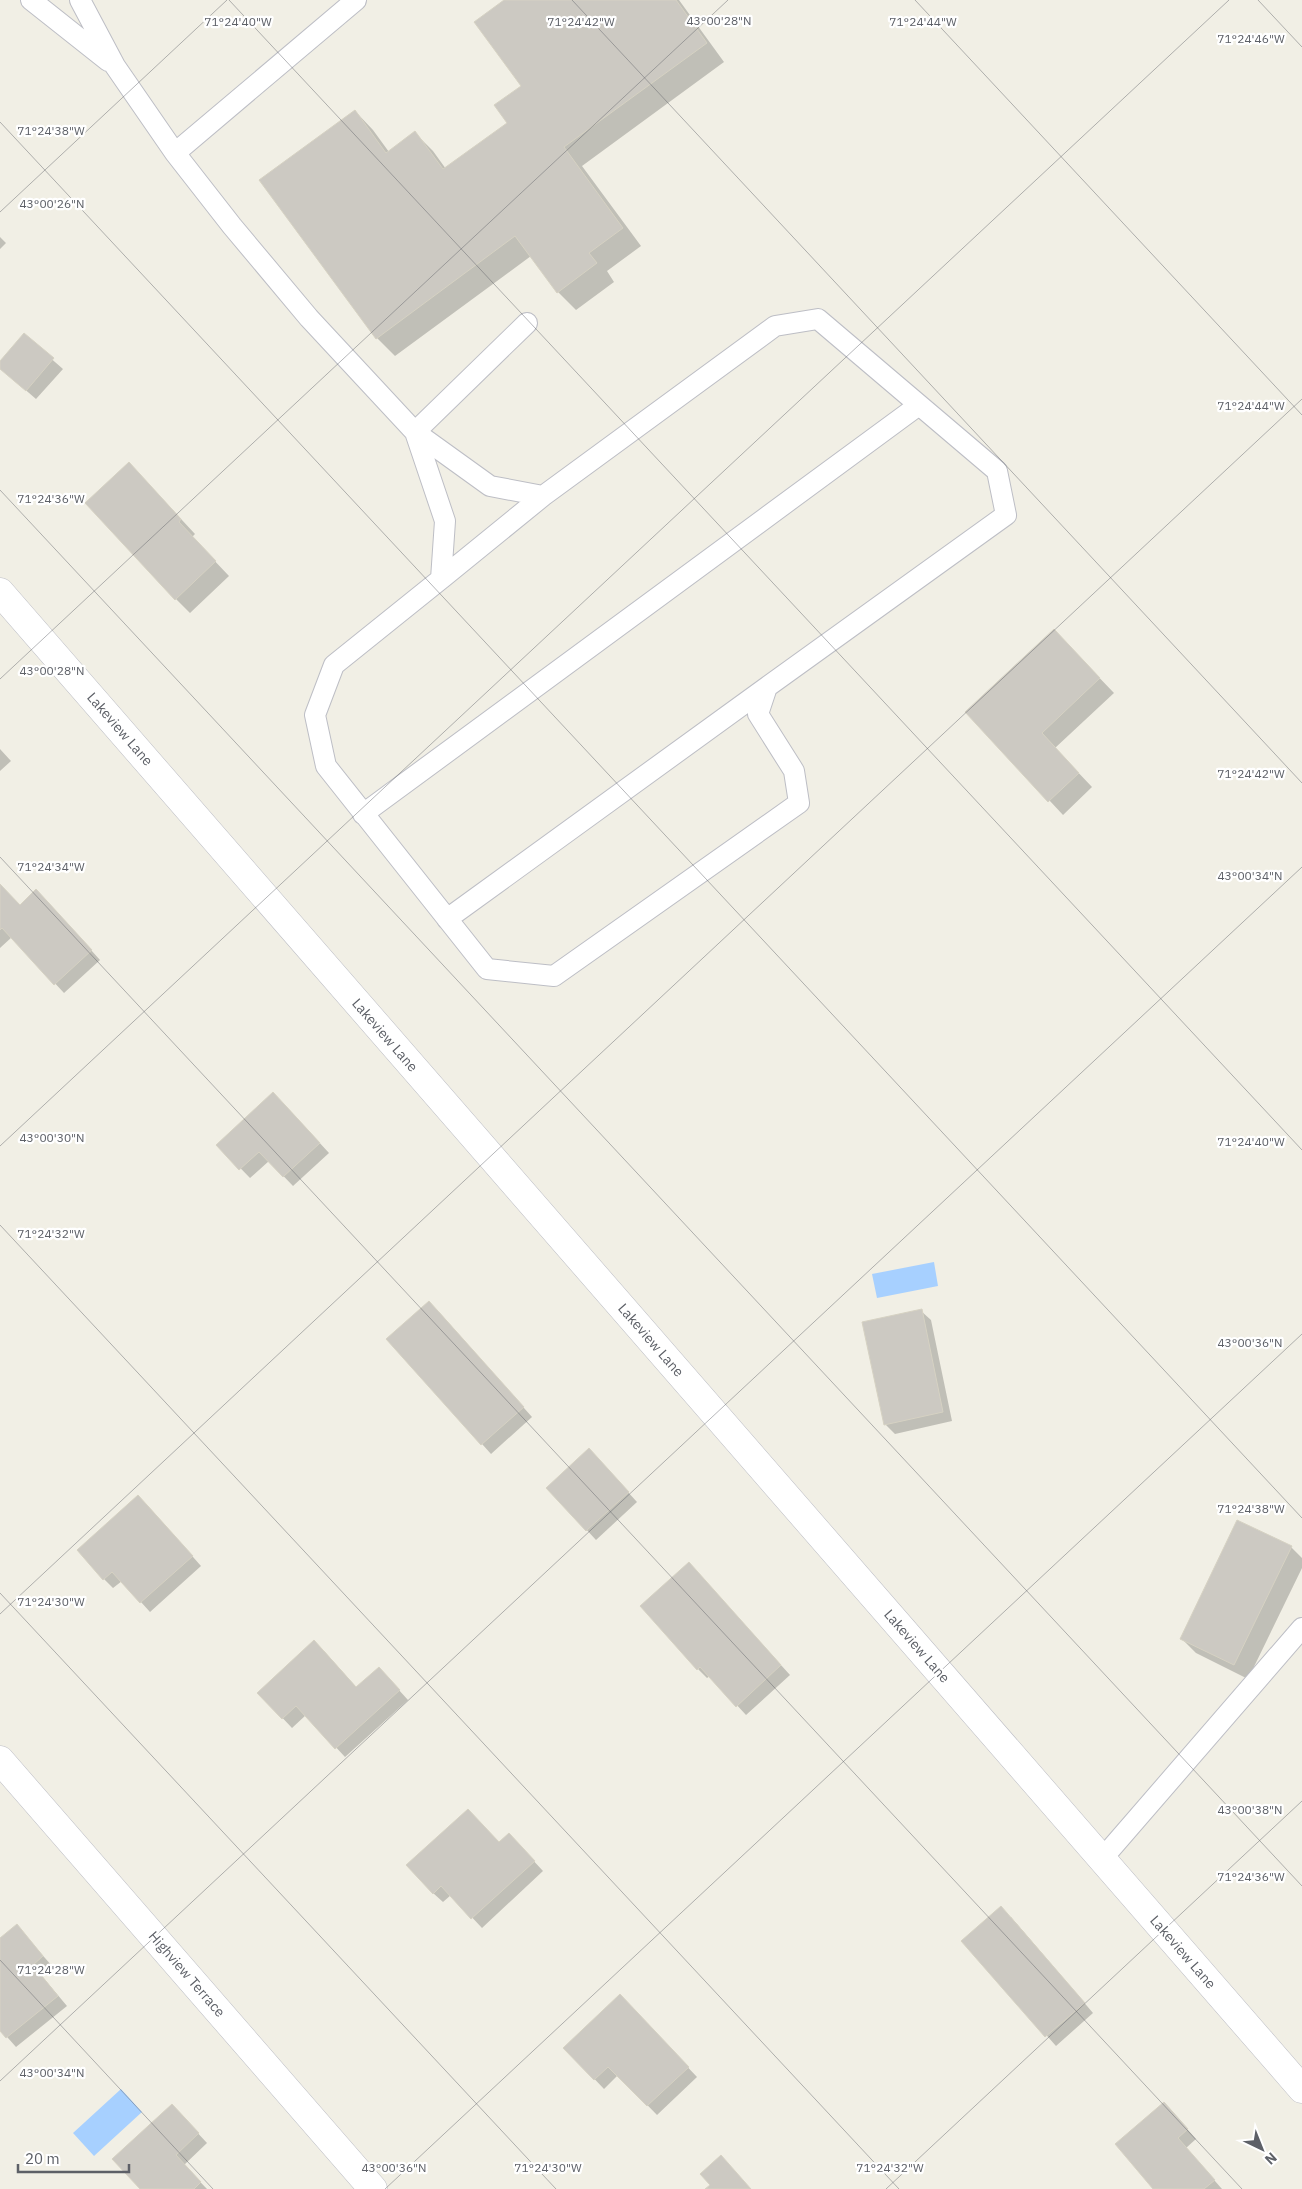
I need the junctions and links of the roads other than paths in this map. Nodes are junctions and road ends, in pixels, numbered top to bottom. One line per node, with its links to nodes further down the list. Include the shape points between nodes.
1 (32, 0): 4 (lane)
2 (80, 0): 4 (lane)
3 (356, 0): 5 (lane)
4 (115, 66): 5 (lane)
5 (175, 153): 8 (lane, via 309,318)
6 (527, 323): 8 (lane)
7 (919, 405): 9 (lane, via 818,319 775,326); 12 (lane, via 997,471 1006,515); 13 (lane)
8 (415, 432): 9 (lane, via 490,486); 10 (lane, via 445,521)
9 (543, 496): 10 (lane)
10 (441, 579): 13 (lane, via 334,665 315,715 326,766)
11 (0, 592): 17 (street, Lakeview Lane)
12 (767, 687): 14 (lane); 14 (lane, via 758,714 794,771 799,803 554,976 487,969)
13 (364, 814): 14 (lane)
14 (447, 919)
15 (1302, 1628): 17 (lane)
16 (0, 1760): 19 (street, Highview Terrace)
17 (1102, 1859): 18 (street, Lakeview Lane)
18 (1302, 2089)
19 (373, 2189)

